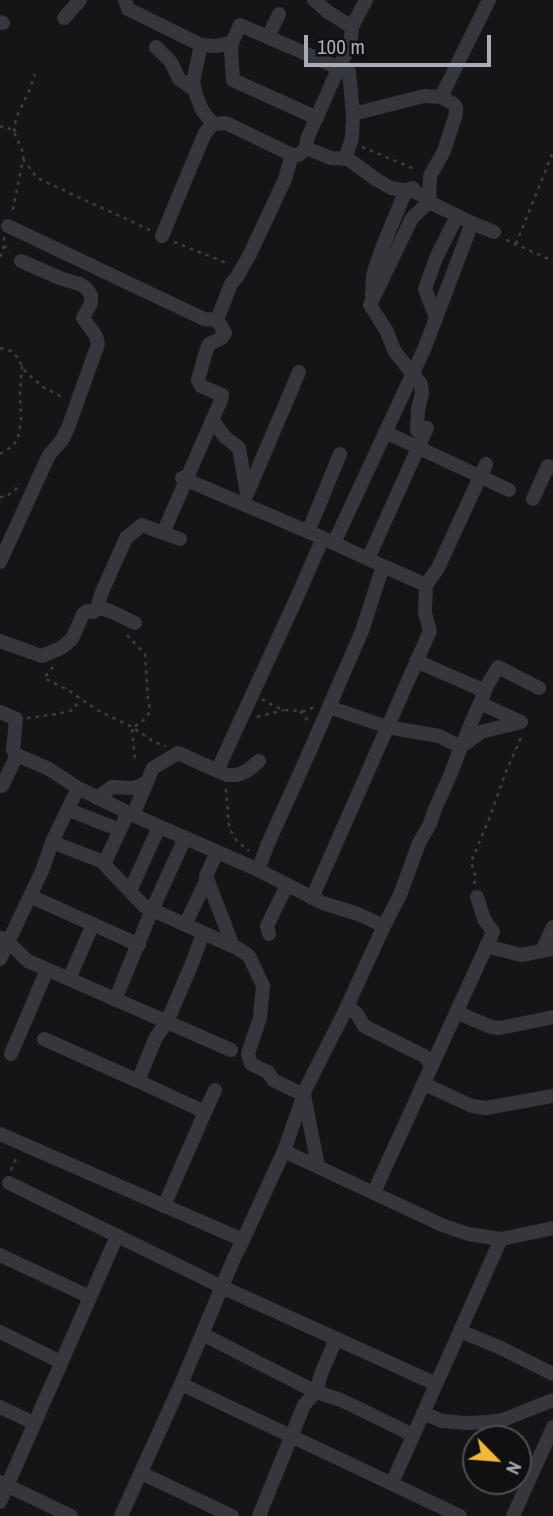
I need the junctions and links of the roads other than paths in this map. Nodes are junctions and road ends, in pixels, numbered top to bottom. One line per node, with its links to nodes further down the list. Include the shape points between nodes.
1 (80, 0): 7 (street)
2 (314, 0): 8 (street)
3 (366, 0): 8 (street)
4 (489, 0): 15 (street)
5 (128, 3): 11 (street)
6 (279, 14): 9 (street)
7 (64, 18)
8 (352, 27): 13 (street, via 350,46)
9 (268, 37): 10 (street, via 240,24); 13 (street)
10 (232, 43): 11 (street); 17 (street, via 233,80 300,110)
11 (201, 45): 14 (street)
12 (156, 47): 14 (street, via 180,79)
13 (339, 68): 16 (street, via 349,72); 17 (street)
14 (195, 90): 18 (street)
15 (441, 97): 16 (street, via 424,96); 22 (street, via 453,103 457,114)
16 (353, 114): 21 (street)
17 (315, 123): 19 (street)
18 (213, 124): 20 (street, via 226,123); 29 (street, via 205,132)
19 (306, 148): 20 (street); 21 (street)
20 (292, 155): 33 (street)
21 (345, 159): 23 (street, via 391,188)
22 (430, 176): 23 (street); 24 (street)
23 (406, 190): 24 (street); 31 (street, via 373,275)
24 (429, 202): 25 (street); 31 (street, via 412,218)
25 (457, 216): 26 (street); 32 (street, via 425,289)
26 (472, 223): 28 (street); 32 (street)
27 (8, 226): 33 (street, via 204,319)
28 (494, 232)
29 (162, 236)
30 (21, 261): 51 (street, via 80,284 91,295 83,318 98,344 76,411 49,455)
31 (372, 301): 35 (street, via 395,352)
32 (436, 318): 35 (street)
33 (217, 320): 36 (street, via 225,333 209,344 198,380 222,395)
34 (299, 372): 44 (street)
35 (412, 373): 37 (street); 38 (street, via 421,384 417,430)
36 (212, 419): 42 (street); 44 (street, via 239,448)
37 (385, 432): 38 (street); 49 (street)
38 (423, 437): 41 (street); 50 (street)
39 (340, 454): 46 (street)
40 (553, 468): 45 (street, via 548,466)
41 (483, 470): 43 (street); 53 (street)
42 (184, 479): 44 (street); 47 (street)
43 (509, 490)
44 (246, 499): 46 (street)
45 (533, 499)
46 (308, 532): 49 (street)
47 (163, 533): 48 (street); 54 (street, via 142,525 126,538)
48 (180, 539)
49 (328, 540): 50 (street); 66 (street, via 253,694)
50 (368, 559): 52 (street)
51 (0, 562)
52 (383, 566): 53 (street); 60 (street, via 362,631)
53 (426, 585): 57 (street, via 430,631)
54 (97, 607): 55 (street); 56 (street, via 83,614 72,639 54,652 42,656)
55 (129, 620)
56 (0, 641)
57 (416, 661): 59 (street); 62 (street)
58 (539, 688): 59 (street, via 498,667)
59 (482, 697): 63 (street); 63 (street, via 521,722 481,732)
60 (329, 706): 62 (street); 79 (street)
61 (0, 712): 64 (street, via 16,719 13,750)
62 (387, 727): 63 (street, via 439,736); 85 (street)
63 (461, 747): 89 (street)
64 (17, 755): 68 (street); 69 (street)
65 (259, 761): 66 (street, via 237,775)
66 (222, 773): 67 (street, via 178,753 153,768)
67 (147, 782): 70 (street, via 134,788 112,787); 72 (street)
68 (2, 786)
69 (78, 788): 70 (street); 71 (street)
70 (97, 798): 72 (street)
71 (69, 810): 74 (street); 76 (street)
72 (131, 814): 73 (street); 74 (street)
73 (159, 827): 75 (street); 82 (street)
74 (120, 830): 78 (street)
75 (185, 838): 77 (street); 86 (street)
76 (52, 842): 78 (street); 83 (street)
77 (217, 852): 79 (street); 80 (street)
78 (104, 864): 82 (street)
79 (258, 870): 81 (street)
80 (207, 879): 88 (street); 95 (street)
81 (287, 885): 85 (street); 92 (street, via 267,926)
82 (130, 891): 86 (street)
83 (30, 896): 87 (street); 93 (street)
84 (477, 897): 96 (street, via 492,932)
85 (313, 898): 89 (street)
86 (152, 910): 88 (street); 94 (street)
87 (93, 924): 94 (street); 100 (street)
88 (186, 925): 91 (street)
89 (383, 926): 102 (street)
90 (553, 927): 97 (street)
91 (203, 933): 95 (street); 105 (street)
92 (269, 934)
93 (4, 939): 98 (street); 99 (street, via 28,961)
94 (139, 945): 101 (street)
95 (233, 946): 115 (street, via 249,956 263,986 260,1018 248,1053 251,1064)
96 (486, 946): 97 (street, via 521,955); 103 (street)
97 (548, 950)
98 (0, 959)
99 (47, 970): 100 (street); 110 (street)
100 (69, 979): 101 (street)
101 (116, 1000): 105 (street)
102 (347, 1006): 106 (street); 107 (street)
103 (456, 1012): 104 (street, via 500,1028); 111 (street)
104 (553, 1017)
105 (167, 1022): 109 (street); 112 (street)
106 (338, 1025): 107 (street); 115 (street)
107 (364, 1026): 111 (street, via 424,1056)
108 (44, 1039): 112 (street)
109 (231, 1050)
110 (11, 1055)
111 (432, 1066): 113 (street)
112 (138, 1081): 117 (street)
113 (424, 1084): 116 (street, via 472,1107); 122 (street)
114 (215, 1090): 117 (street)
115 (304, 1095): 119 (street); 120 (street)
116 (553, 1096)
117 (205, 1112): 123 (street)
118 (0, 1135): 123 (street)
119 (284, 1151): 120 (street); 127 (street)
120 (318, 1166): 122 (street)
121 (9, 1183): 125 (street)
122 (374, 1192): 126 (street, via 442,1225)
123 (164, 1206): 127 (street)
124 (553, 1228): 126 (street)
125 (117, 1236): 129 (street); 130 (street)
126 (501, 1239): 131 (street)
127 (243, 1240): 129 (street)
128 (0, 1255): 130 (street)
129 (222, 1287): 133 (street); 134 (street)
130 (90, 1297): 135 (street)
131 (460, 1331): 136 (street); 138 (street)
132 (0, 1332): 135 (street)
133 (202, 1335): 137 (street); 139 (street)
134 (336, 1339): 138 (street); 139 (street)
135 (61, 1362): 143 (street)
136 (553, 1374)
137 (181, 1384): 146 (street); 147 (street)
138 (436, 1384): 142 (street)
139 (316, 1392): 145 (street); 146 (street, via 304,1405)
140 (553, 1400): 142 (street, via 488,1422 442,1421)
141 (0, 1407): 143 (street)
142 (423, 1413): 145 (street)
143 (34, 1423): 149 (street)
144 (553, 1427): 156 (street)
145 (413, 1435): 148 (street)
146 (292, 1437): 148 (street); 154 (street)
147 (141, 1473): 151 (street); 153 (street)
148 (392, 1483): 155 (street)
149 (4, 1484): 150 (street); 152 (street)
150 (0, 1502)
151 (124, 1514)
152 (71, 1516)
153 (232, 1516)
154 (259, 1516)
155 (460, 1516)
156 (513, 1516)

